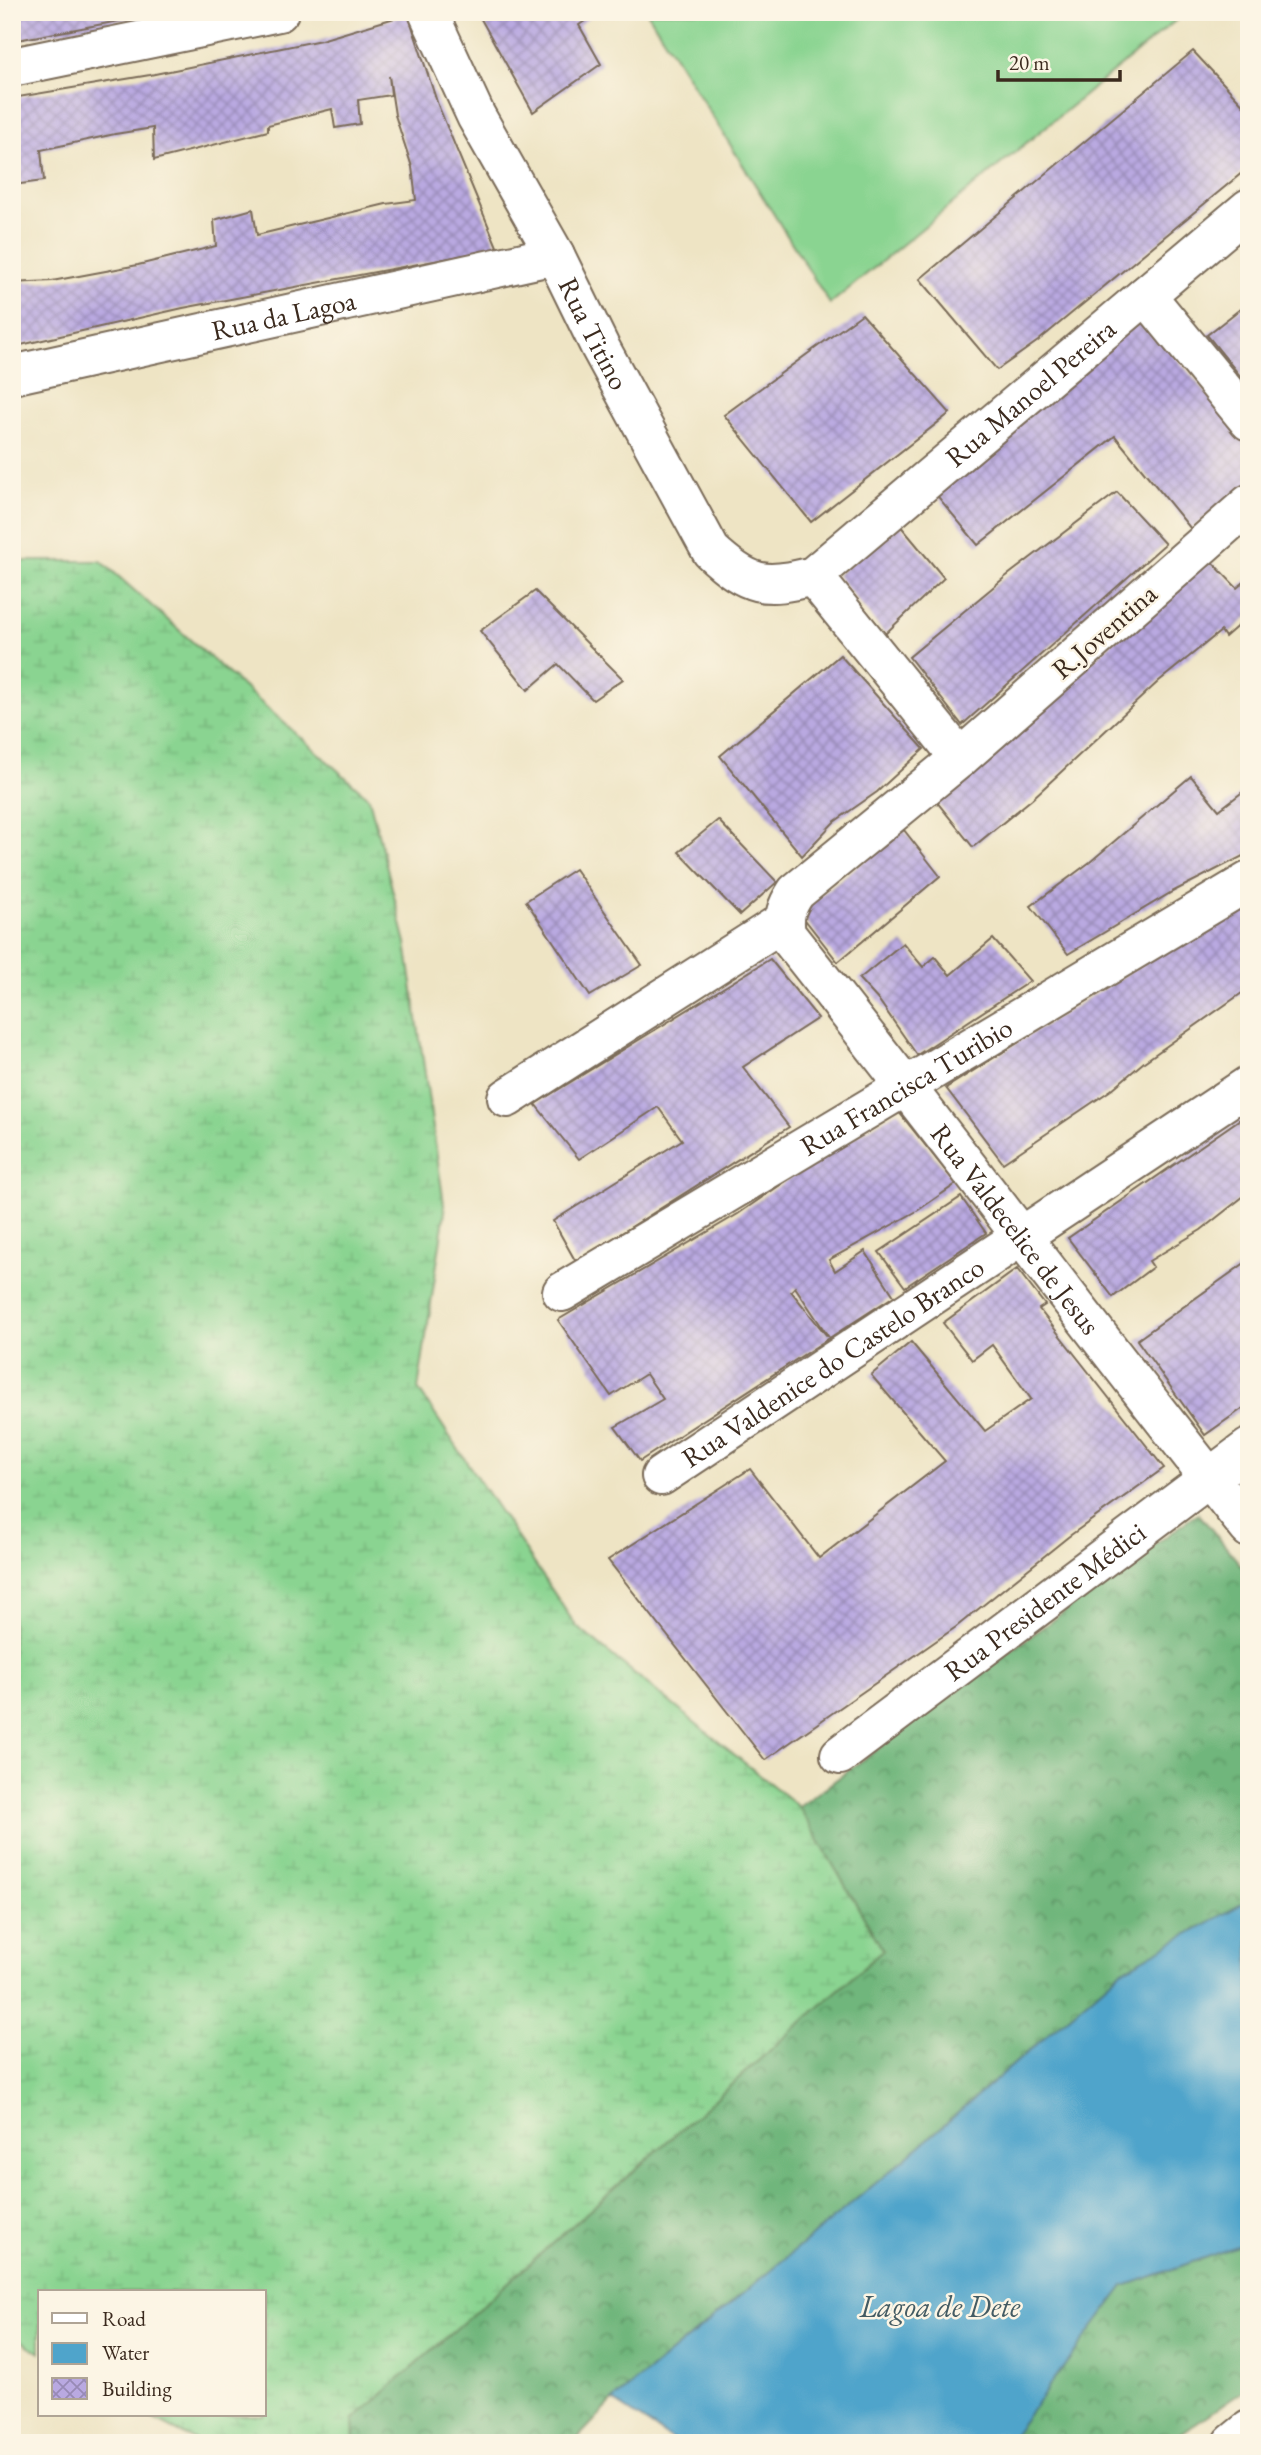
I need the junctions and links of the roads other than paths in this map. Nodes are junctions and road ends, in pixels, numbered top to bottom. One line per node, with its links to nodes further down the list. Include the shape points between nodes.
1 (279, 12): 3 (street)
2 (428, 12): 5 (street, Rua Titino, via 475,116)
3 (12, 67)
4 (1249, 208): 6 (street, Rua Manoel Pereira)
5 (555, 255): 7 (street, Rua da Lagoa); 10 (street, Rua Titino, via 711,551 729,568 754,581 776,586)
6 (1146, 295): 8 (street); 10 (street, Rua Manoel Pereira)
7 (12, 375)
8 (1249, 421)
9 (1249, 504): 11 (street, R.Joventina)
10 (813, 576): 11 (street)
11 (960, 758): 13 (street, R.Joventina)
12 (1249, 881): 15 (street, Rua Francisca Turibio)
13 (790, 906): 15 (street, Rua Valdecelice de Jesus, via 786,933); 16 (street, R.Joventina)
14 (1249, 1085): 17 (street, Rua Valdenice do Castelo Branco)
15 (906, 1086): 17 (street, Rua Valdecelice de Jesus); 18 (street, Rua Francisca Turibio)
16 (507, 1098)
17 (1020, 1238): 20 (street, Rua Valdenice do Castelo Branco); 21 (street, Rua Valdecelice de Jesus)
18 (562, 1292)
19 (1249, 1448): 21 (street, Rua Presidente Médici)
20 (661, 1476)
21 (1209, 1478): 22 (street, Rua Valdecelice de Jesus); 23 (street, Rua Presidente Médici)
22 (1249, 1528)
23 (840, 1755)
24 (1249, 2430): 25 (street)
25 (1233, 2443)

